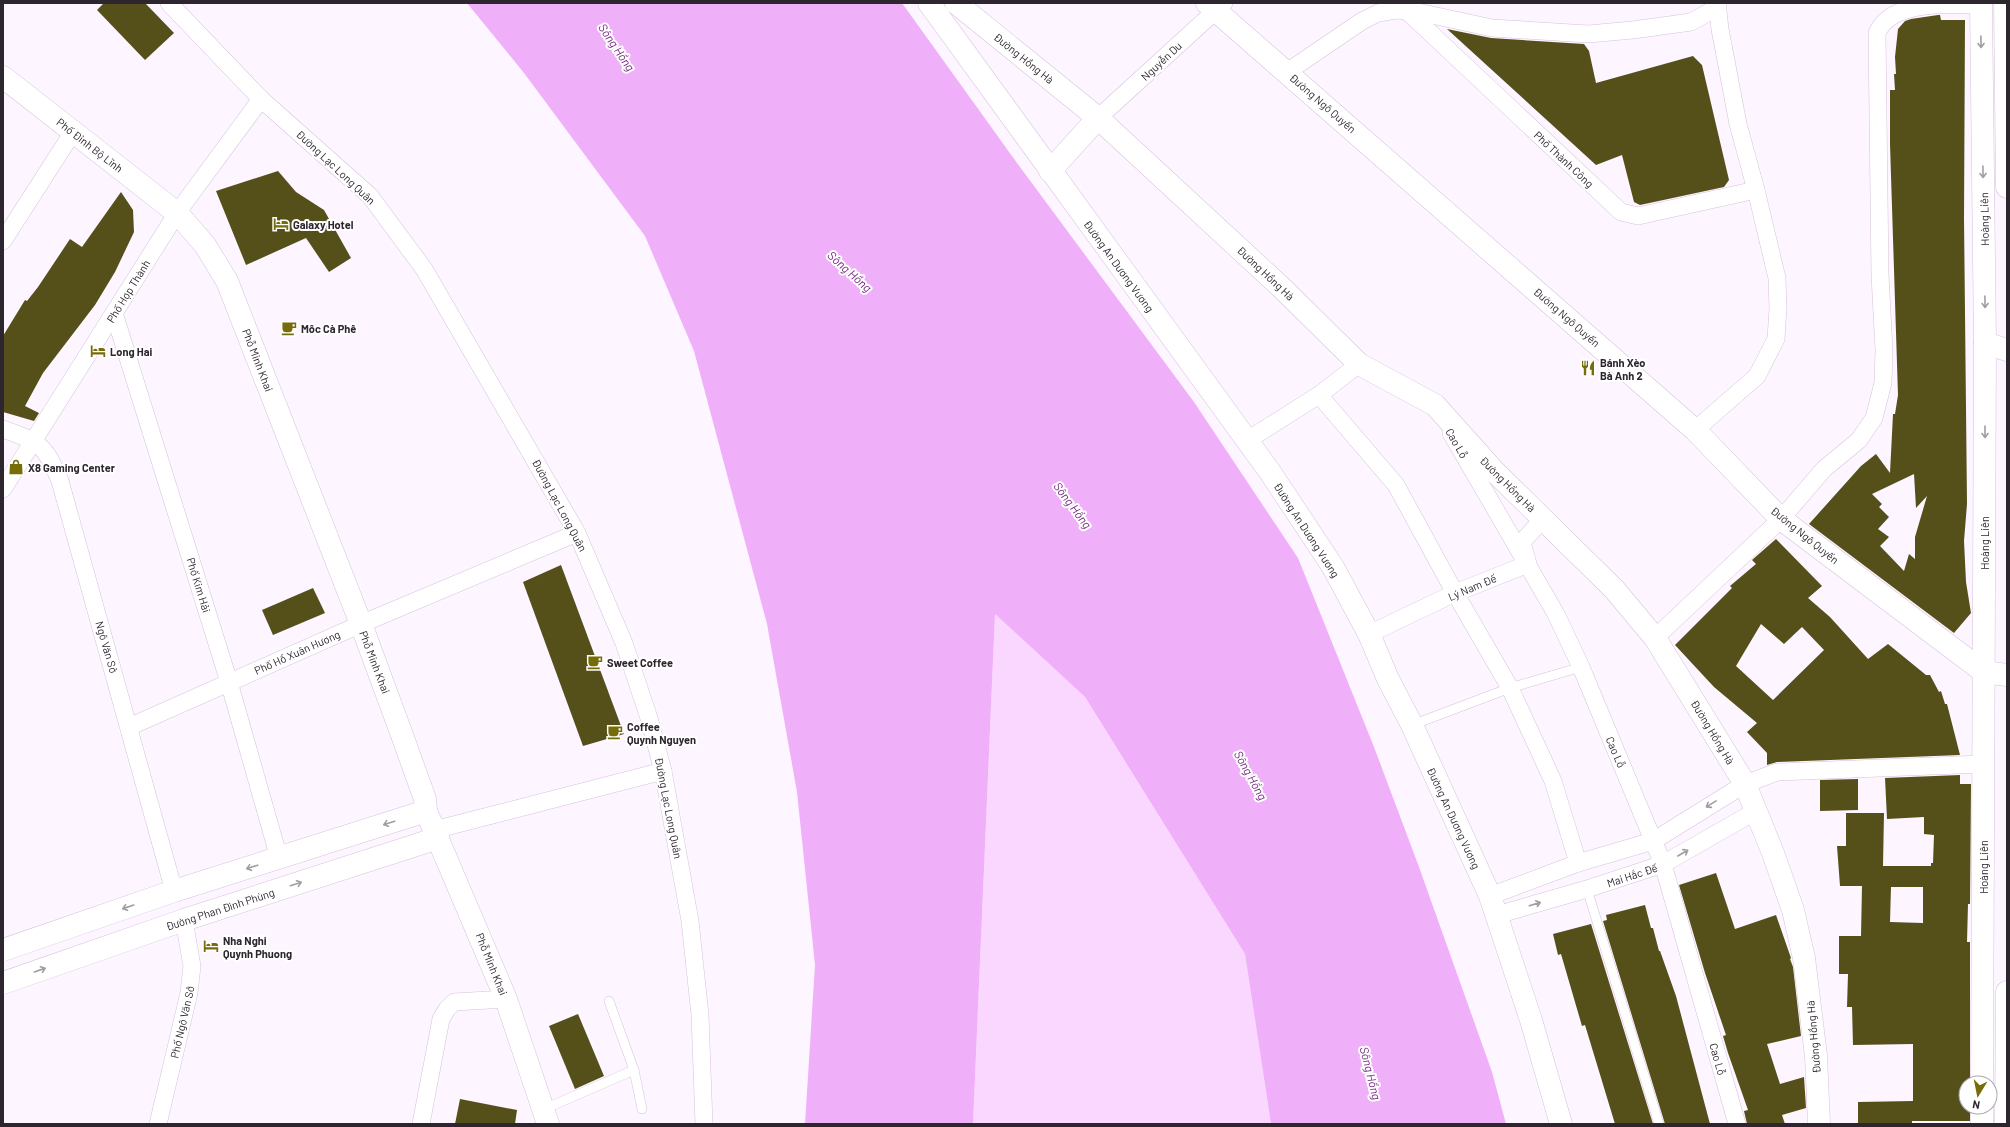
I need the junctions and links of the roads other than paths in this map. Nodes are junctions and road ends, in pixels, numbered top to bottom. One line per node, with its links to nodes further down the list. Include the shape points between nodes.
1 (169, 3): 11 (street, Đường Lạc Long Quân)
2 (929, 3): 14 (street, Đường An Dương Vương)
3 (956, 3): 12 (street, Đường Hồng Hà)
4 (2005, 3): 15 (street)
5 (1981, 4): 20 (street, Hoàng Liên, one-way to 20); 31 (street, via 1916,5 1891,15 1879,27 1877,33 1883,383 1874,418 1859,440 1824,469)
6 (1718, 5): 8 (street, via 1691,22 1588,34 1492,28); 16 (street, via 1720,29 1738,124)
7 (1215, 6): 9 (street, Đường Ngô Quyến); 12 (street, Nguyễn Du)
8 (1407, 11): 9 (street, via 1378,13 1362,21); 16 (street, Phố Thành Công, via 1621,212 1638,216)
9 (1287, 72): 26 (street, Đường Ngô Quyến)
10 (3, 77): 13 (street, Phố Đinh Bộ Lĩnh)
11 (261, 99): 17 (street, Phố Hợp Thành); 32 (street, Đường Lạc Long Quân, via 370,196 402,238 465,337)
12 (1098, 118): 14 (street); 22 (street, Đường Hồng Hà, via 1283,289)
13 (73, 132): 17 (street, Phố Đinh Bộ Lĩnh); 18 (street)
14 (1050, 171): 28 (street, Đường An Dương Vương)
15 (2007, 187)
16 (1756, 190): 26 (street, via 1777,278 1776,338 1758,376)
17 (177, 213): 19 (street, Phố Hợp Thành); 35 (street, Phỗ Minh Khai, via 205,245 233,294)
18 (3, 241)
19 (114, 313): 27 (street, Phố Hợp Thành); 41 (street, Phố Kim Hải)
20 (1985, 344): 21 (street); 39 (street, Hoàng Liên, one-way to 39)
21 (2007, 350)
22 (1359, 364): 23 (street); 24 (street, Đường Hồng Hà)
23 (1319, 394): 28 (street); 34 (street, via 1396,485)
24 (1436, 405): 30 (street, Đường Hồng Hà, via 1494,471); 33 (street, Cao Lỗ)
25 (3, 429): 27 (street, Ngô Văn Sở)
26 (1695, 430): 31 (street, Đường Ngô Quyến)
27 (33, 440): 29 (street, Phố Hợp Thành); 44 (street, Ngô Văn Sở, via 47,453 60,481)
28 (1246, 441): 36 (street, Đường An Dương Vương, via 1333,566)
29 (3, 489)
30 (1543, 519): 33 (street, via 1522,542); 37 (street, Đường Hồng Hà, via 1614,588)
31 (1781, 519): 37 (street); 39 (street, Đường Ngô Quyến)
32 (577, 533): 35 (street, Phố Hồ Xuân Hương); 46 (street, Đường Lạc Long Quân, via 624,643 649,718)
33 (1528, 564): 34 (street, Lý Nam Đế); 38 (street, Cao Lỗ, via 1556,614)
34 (1454, 593): 36 (street, Lý Nam Đế); 42 (street)
35 (361, 624): 41 (street, Phố Hồ Xuân Hương); 49 (street, Phỗ Minh Khai)
36 (1369, 634): 43 (street, Đường An Dương Vương, via 1388,679)
37 (1655, 638): 47 (street, Đường Hồng Hà)
38 (1581, 667): 42 (lane); 50 (street, Cao Lỗ)
39 (1984, 672): 40 (street); 45 (street, Hoàng Liên)
40 (2007, 675)
41 (229, 682): 44 (street, Phố Hồ Xuân Hương); 51 (street, Phố Kim Hải)
42 (1510, 688): 43 (lane); 52 (street, via 1553,781)
43 (1412, 725): 56 (street, Đường An Dương Vương)
44 (129, 726): 55 (street, Ngô Văn Sở)
45 (1983, 764): 47 (street, via 1777,772); 64 (street, Hoàng Liên)
46 (663, 771): 49 (street); 69 (street, Đường Lạc Long Quân, via 690,921 700,1015)
47 (1745, 784): 48 (street, Đường Hồng Hà); 50 (street, one-way to 50)
48 (1756, 811): 53 (street, Mai Hắc Đế, one-way to 48); 73 (street, Đường Hồng Hà, via 1793,910 1804,958 1816,1056)
49 (433, 826): 51 (street, one-way to 51); 57 (street, Đường Phan Đình Phùng, one-way to 49); 61 (street, Phỗ Minh Khai)
50 (1653, 841): 52 (street); 53 (street, Cao Lỗ)
51 (279, 858): 55 (street, one-way to 55)
52 (1578, 863): 56 (street)
53 (1664, 864): 54 (street, Mai Hắc Đế); 72 (street, Cao Lỗ)
54 (1588, 889): 56 (street, Mai Hắc Đế, one-way to 54); 71 (lane)
55 (174, 891): 57 (street); 58 (street, one-way to 58)
56 (1493, 905): 70 (street, Đường An Dương Vương, via 1531,1020)
57 (184, 920): 59 (street, Đường Phan Đình Phùng, one-way to 57); 67 (street, Phố Ngô Văn Sở, via 192,975)
58 (3, 950)
59 (3, 983)
60 (2007, 992): 74 (street)
61 (506, 999): 66 (street, Phỗ Minh Khai); 68 (street, via 454,1002 447,1009 441,1020)
62 (609, 1001): 63 (lane)
63 (634, 1070): 65 (lane); 66 (lane)
64 (1982, 1075)
65 (642, 1109)
66 (545, 1117)
67 (158, 1124)
68 (421, 1124)
69 (704, 1124)
70 (1561, 1124)
71 (1659, 1124)
72 (1737, 1124)
73 (1819, 1124)
74 (2006, 1124)

